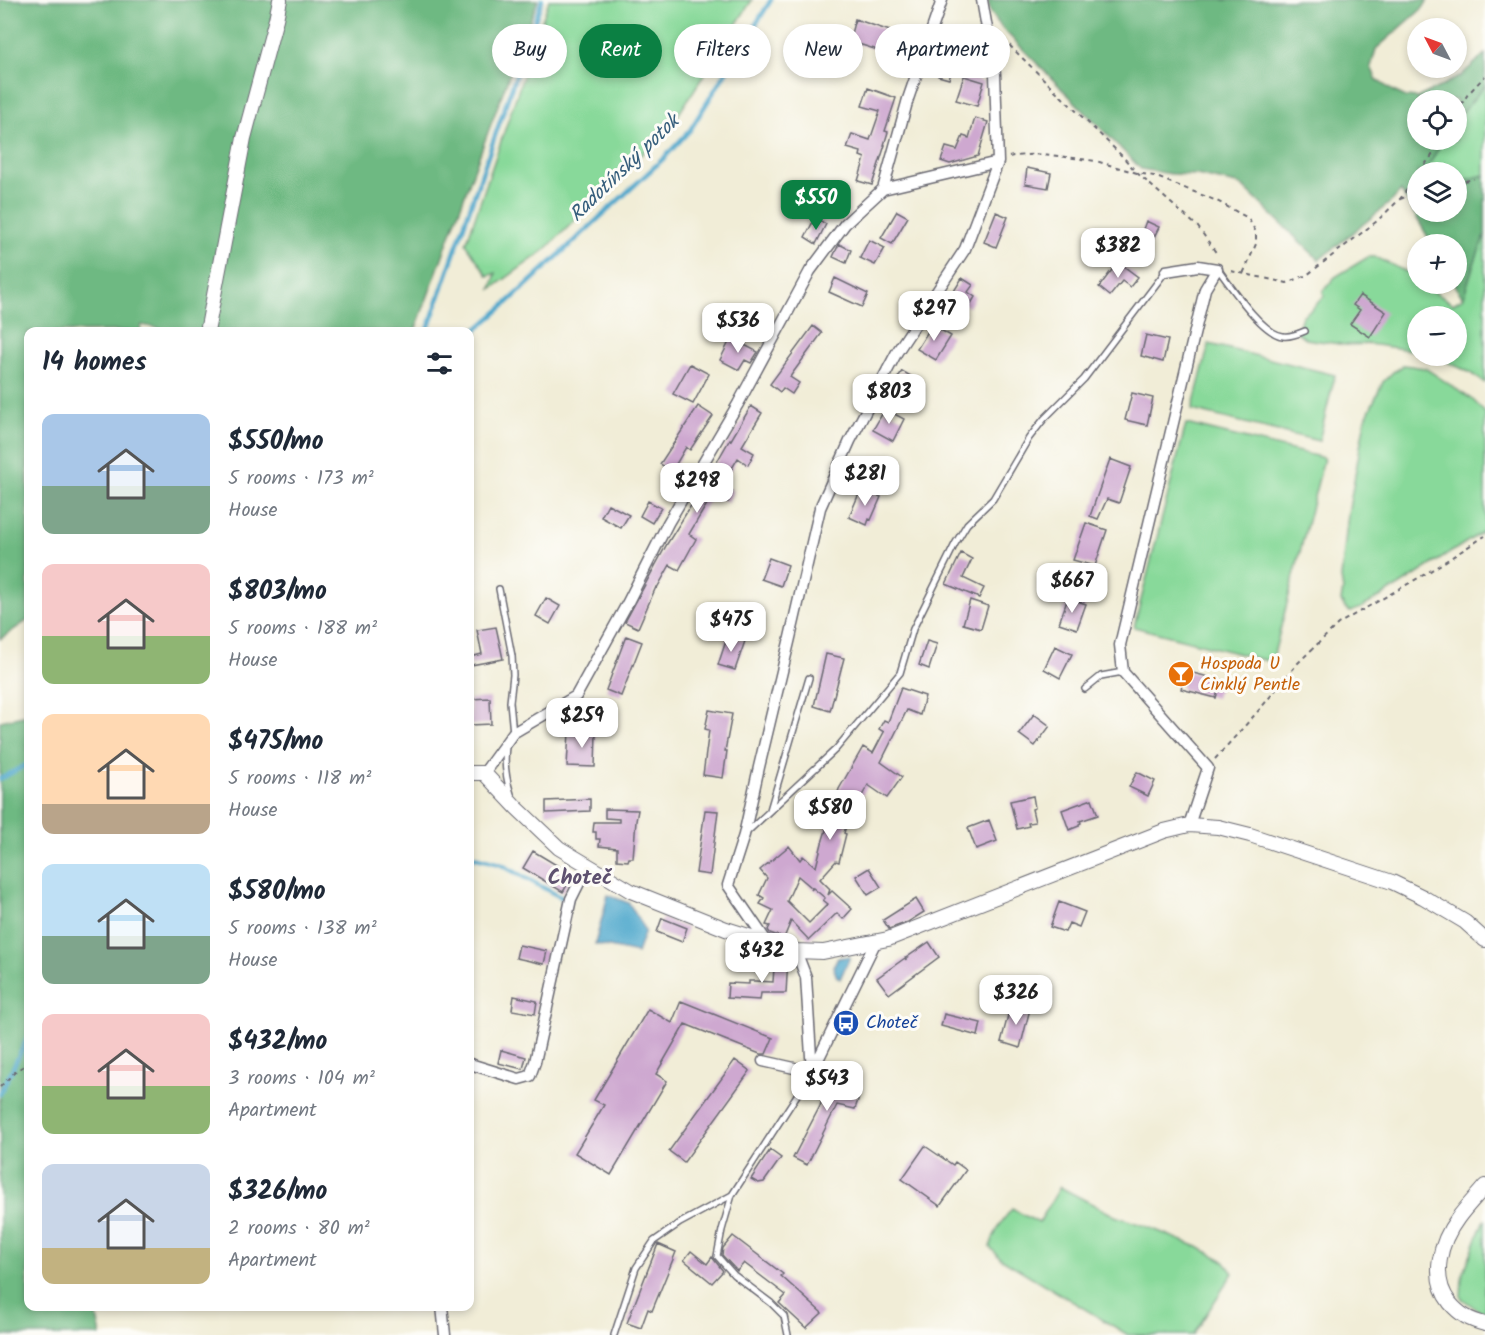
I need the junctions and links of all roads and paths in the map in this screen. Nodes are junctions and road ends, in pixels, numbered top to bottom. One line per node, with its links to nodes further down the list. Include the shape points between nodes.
1 (280, 0): 18 (street, via 244,138)
2 (942, 0): 11 (street)
3 (982, 0): 7 (street, via 995,74)
4 (1010, 47): 8 (path)
5 (1485, 76): 6 (path)
6 (1467, 96)
7 (998, 162): 8 (path, via 1013,156 1043,154 1096,161); 11 (street); 32 (street, via 965,249 897,352 820,508)
8 (1137, 173): 15 (path, via 1198,227 1217,254); 17 (path, via 1217,201 1248,218 1257,232 1257,244)
9 (1474, 179): 10 (path)
10 (1467, 181)
11 (883, 189): 25 (street, via 845,224 810,271 576,696)
12 (1407, 189): 14 (path)
13 (1407, 197): 14 (path)
14 (1400, 199): 17 (path, via 1307,275 1287,282)
15 (1217, 269): 16 (street, via 1198,266); 17 (path); 19 (lane, via 1273,332 1281,336); 22 (street, via 1205,289 1120,645)
16 (1166, 271): 30 (lane, via 1084,379 1029,438 993,499 967,524 913,629 900,673 836,749)
17 (1243, 274)
18 (208, 327)
19 (1305, 331)
20 (1485, 536): 26 (path, via 1338,624 1298,663)
21 (499, 589): 25 (lane, via 512,656)
22 (1123, 672): 24 (lane, via 1101,676); 26 (street)
23 (809, 678): 30 (lane)
24 (1085, 689)
25 (510, 736): 28 (street); 29 (lane, via 505,751 507,782)
26 (1208, 768): 31 (street)
27 (474, 773): 28 (street)
28 (484, 773): 29 (street)
29 (517, 808): 33 (street, via 560,848)
30 (769, 811): 32 (lane)
31 (1189, 825): 34 (street, via 1218,827 1392,882 1457,917); 35 (street, via 1164,831)
32 (744, 835): 36 (street, via 728,885)
33 (588, 865): 36 (street, via 631,891); 39 (street, via 571,899 530,1076 519,1079)
34 (1485, 940)
35 (876, 941): 37 (street, via 823,952); 41 (street)
36 (767, 942): 37 (street)
37 (796, 951): 41 (street, via 806,977)
38 (763, 1061): 41 (street)
39 (474, 1065)
40 (24, 1066): 42 (path)
41 (812, 1072): 44 (lane)
42 (0, 1087)
43 (1485, 1186): 46 (street, via 1456,1220 1439,1261 1444,1296 1458,1312)
44 (732, 1195): 48 (lane, via 654,1240 636,1268); 49 (lane, via 717,1256 784,1316)
45 (443, 1311): 47 (street)
46 (1485, 1324)
47 (445, 1335)
48 (614, 1335)
49 (788, 1335)

